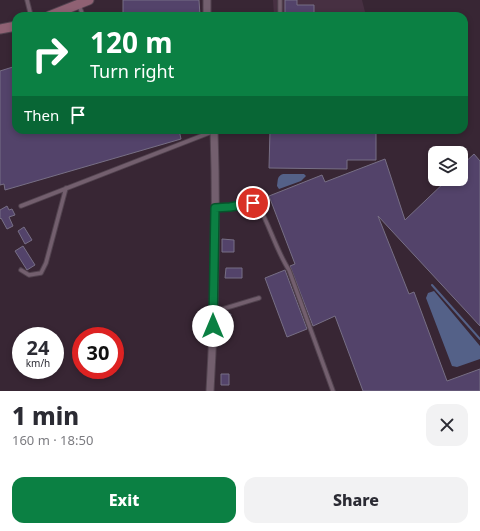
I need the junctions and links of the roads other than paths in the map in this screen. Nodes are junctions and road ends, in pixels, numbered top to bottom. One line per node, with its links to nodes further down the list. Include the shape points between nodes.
1 (27, 0): 6 (lane)
2 (89, 0): 5 (main road)
3 (206, 0): 9 (street)
4 (280, 0): 10 (lane)
5 (79, 4): 7 (main road); 8 (lane)
6 (29, 12)
7 (59, 12)
8 (81, 12)
9 (207, 12)
10 (280, 12)
11 (12, 27): 12 (main road)
12 (0, 29)
13 (206, 134): 15 (lane)
14 (214, 134): 17 (street)
15 (66, 188): 16 (lane); 18 (lane, via 41,273 29,275)
16 (21, 206)
17 (215, 208): 20 (street); 22 (lane, via 253,203 258,206 289,270)
18 (21, 270)
19 (259, 298): 20 (lane)
20 (213, 312): 21 (street)
21 (210, 391)
22 (333, 391)

